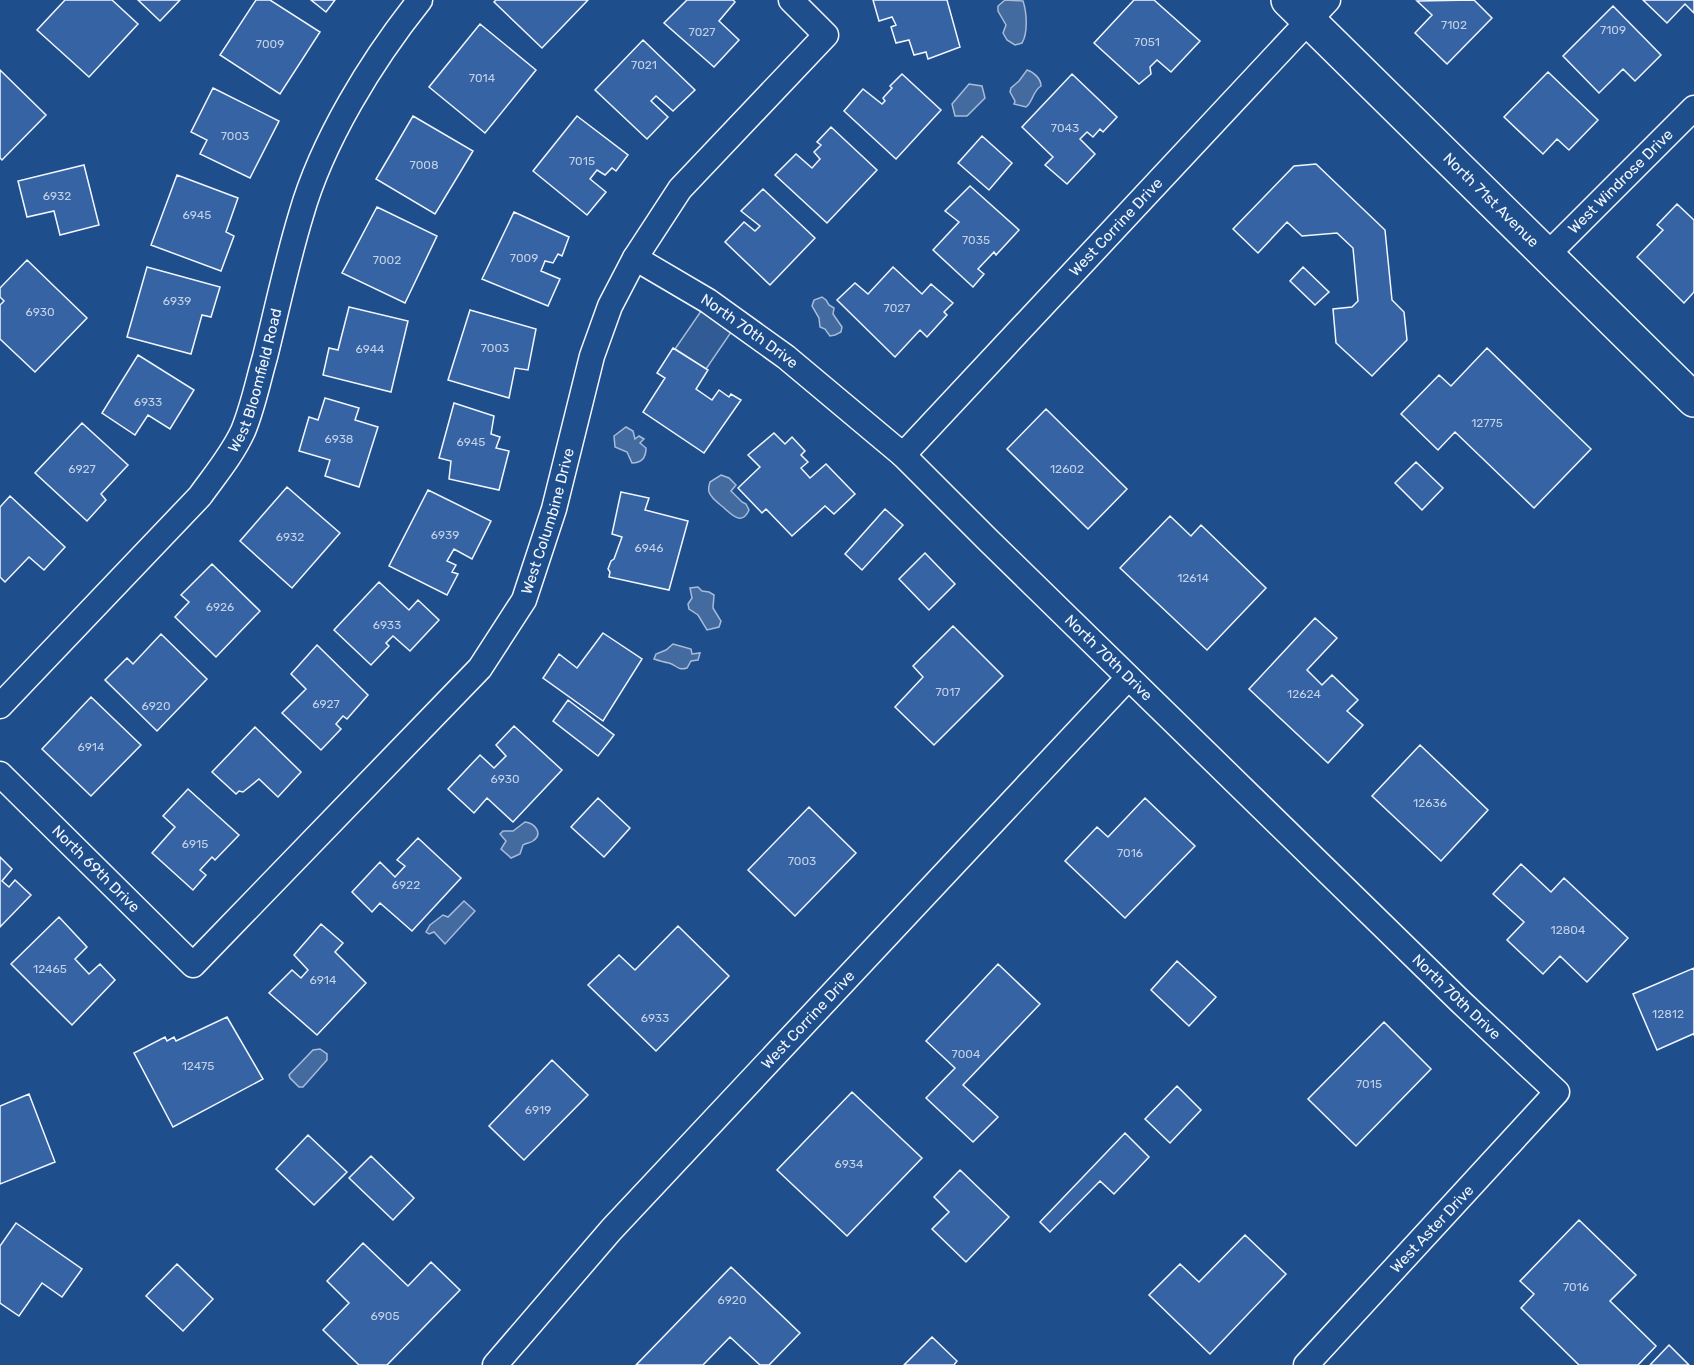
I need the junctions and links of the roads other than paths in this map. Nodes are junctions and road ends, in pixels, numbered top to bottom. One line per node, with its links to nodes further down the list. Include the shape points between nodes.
1 (420, 0): 10 (street, West Bloomfield Road, via 374,64 320,163 301,213 255,393 229,457 200,496)
2 (790, 0): 6 (street, West Columbine Drive, via 826,34 680,189)
3 (1308, 7): 5 (street, North 71st Avenue); 8 (street, West Corrine Drive)
4 (1694, 108): 5 (street, West Windrose Drive)
5 (1547, 255): 7 (street, North 71st Avenue)
6 (634, 258): 8 (street, North 70th Drive, via 779,351); 12 (street, West Columbine Drive, via 610,306 592,356 554,509 524,600 480,668)
7 (1694, 400)
8 (903, 455): 9 (street, North 70th Drive)
9 (1128, 678): 13 (street, North 70th Drive); 14 (street, West Corrine Drive, via 611,1230)
10 (0, 706)
11 (0, 774): 12 (street, North 69th Drive)
12 (193, 964)
13 (1557, 1092): 15 (street, West Aster Drive)
14 (495, 1365)
15 (1306, 1365)

